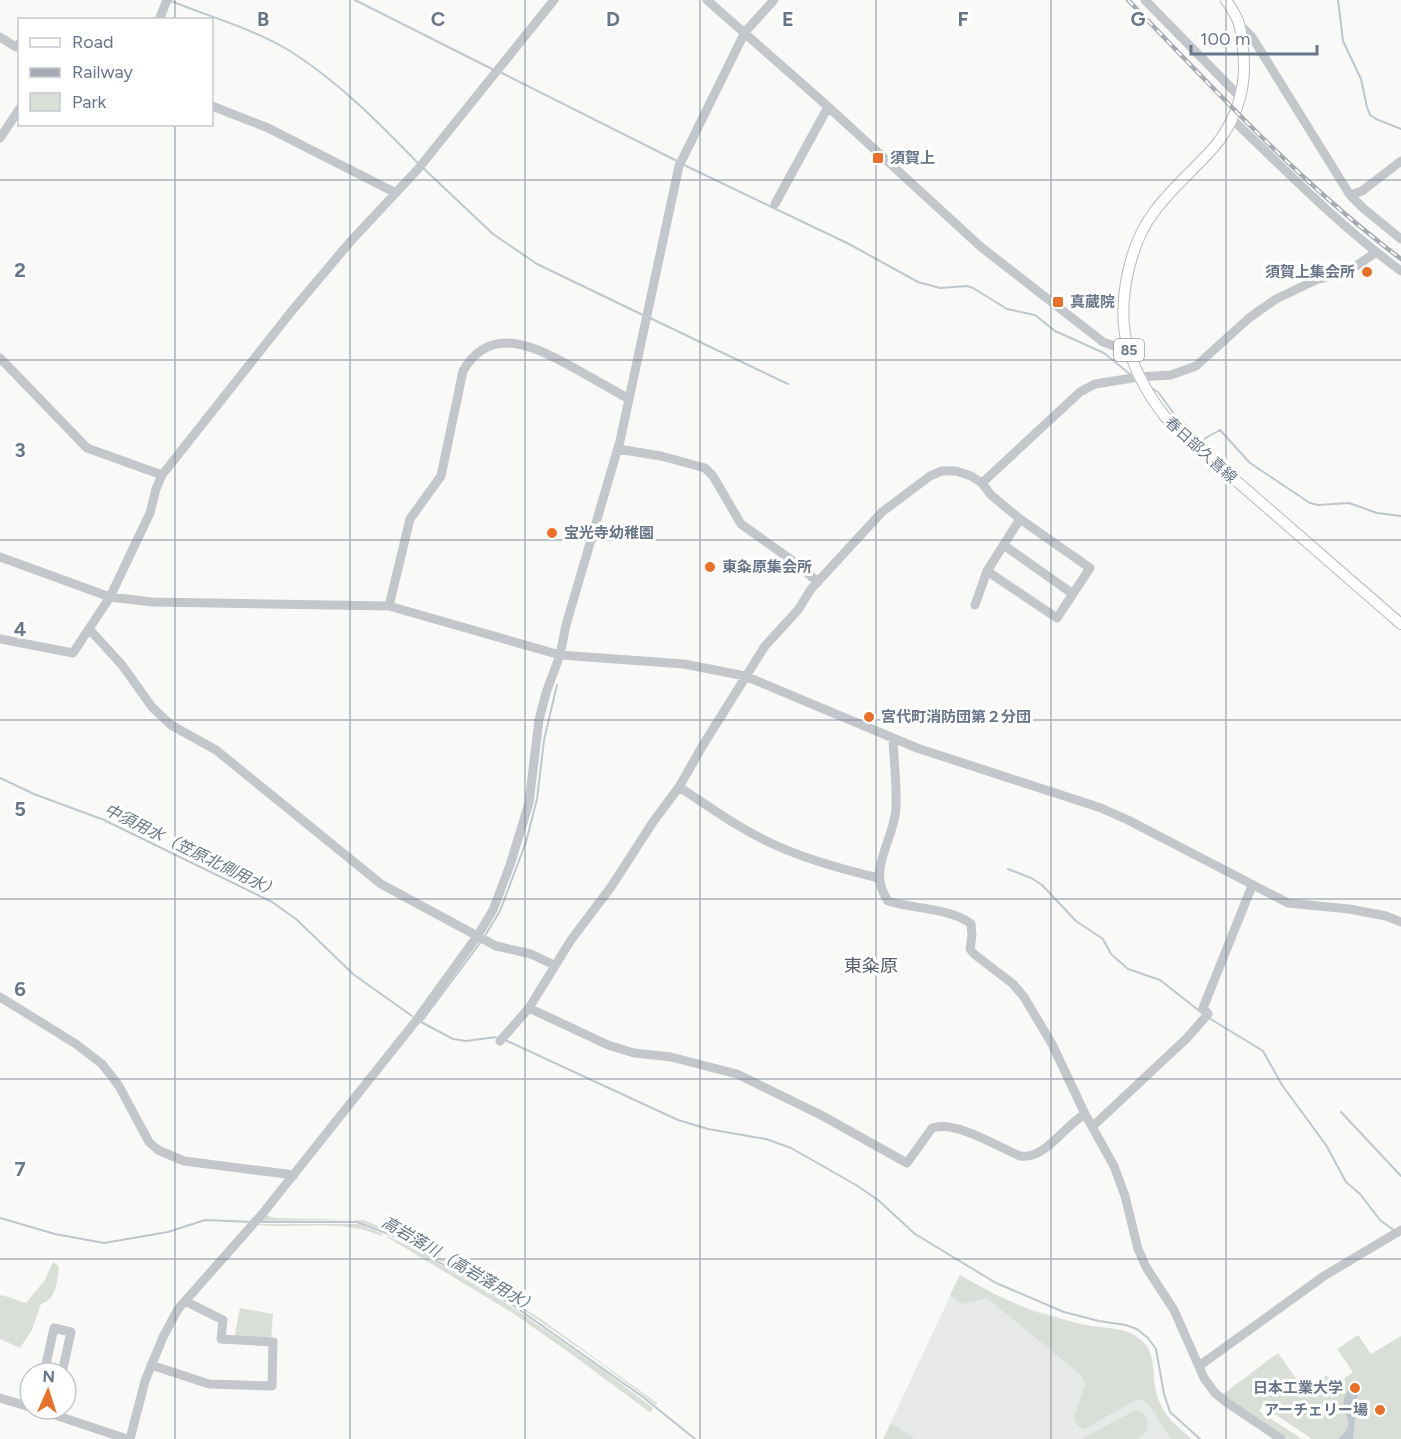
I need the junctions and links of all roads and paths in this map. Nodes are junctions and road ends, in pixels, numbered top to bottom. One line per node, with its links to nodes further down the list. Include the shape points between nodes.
1 (166, 0): 7 (street)
2 (554, 0): 19 (street)
3 (707, 0): 9 (street)
4 (774, 0): 9 (street)
5 (1145, 0): 12 (street)
6 (1226, 0): 8 (main road, 春日部久喜線 / 85)
7 (160, 18)
8 (1239, 24): 12 (main road, 春日部久喜線 / 85, via 1245,75); 20 (street, via 1252,37)
9 (745, 32): 14 (street); 28 (street, via 679,166)
10 (0, 38): 11 (street)
11 (18, 45)
12 (1241, 98): 16 (main road, 春日部久喜線 / 85)
13 (213, 106): 19 (street, via 268,128)
14 (828, 107): 21 (street); 25 (street, via 981,247 1103,342)
15 (18, 111): 17 (street)
16 (1232, 119): 23 (street); 25 (main road, 春日部久喜線 / 85, via 1219,141 1154,212 1143,231 1133,253 1124,298)
17 (0, 138)
18 (1401, 161): 20 (street, via 1362,191)
19 (396, 193): 32 (street, via 298,303)
20 (1350, 195): 22 (street)
21 (774, 204)
22 (1401, 238)
23 (1376, 252): 24 (street); 27 (street, via 1349,271 1316,280 1276,299 1196,366 1171,375)
24 (1401, 271)
25 (1127, 345): 27 (main road, 春日部久喜線 / 85)
26 (0, 358): 32 (street, via 87,448)
27 (1139, 377): 33 (street, via 1095,384 1080,392); 43 (main road, 春日部久喜線 / 85, via 1172,425)
28 (629, 399): 30 (street); 42 (street, via 535,347 491,345 470,359 463,371 441,476 410,519)
29 (610, 433): 30 (street)
30 (621, 435): 31 (street)
31 (618, 449): 38 (street, via 705,468 741,524); 46 (street)
32 (162, 475): 40 (street, via 150,513)
33 (982, 483): 34 (street); 38 (street, via 956,471 930,476 882,512)
34 (1020, 519): 35 (street); 39 (street, via 1090,568)
35 (1005, 546): 37 (street); 39 (street)
36 (0, 557): 40 (street)
37 (987, 572): 39 (street, via 1057,618); 41 (street)
38 (818, 582): 47 (street)
39 (1073, 594)
40 (110, 597): 42 (street, via 152,603); 44 (street)
41 (975, 605)
42 (390, 606): 46 (street)
43 (1401, 624)
44 (90, 630): 45 (street, via 73,653); 53 (street, via 171,725 216,750 381,884)
45 (0, 639)
46 (560, 655): 47 (street, via 684,664); 53 (street, via 539,720 529,803 497,900)
47 (745, 676): 48 (street); 49 (street)
48 (893, 739): 50 (street, via 896,810); 51 (street, via 1101,808)
49 (680, 787): 50 (street, via 776,845); 54 (street)
50 (878, 878): 58 (street, via 888,901 964,918 971,924 970,949 1024,997 1052,1044)
51 (1252, 886): 52 (street, via 1288,903 1349,909); 59 (street, via 1203,1008 1208,1014)
52 (1401, 922)
53 (478, 935): 54 (street, via 502,948 531,954); 60 (street)
54 (554, 965): 56 (street)
55 (0, 997): 60 (street, via 102,1064 158,1150 184,1161)
56 (529, 1008): 57 (street); 58 (street, via 617,1048 736,1074 907,1163 932,1128 937,1127 966,1132 1020,1156 1031,1157)
57 (500, 1041)
58 (1085, 1114): 59 (street)
59 (1092, 1127): 66 (street, via 1114,1166 1146,1267 1174,1310)
60 (294, 1175): 62 (street)
61 (1401, 1230): 66 (street, via 1323,1276)
62 (185, 1301): 65 (street); 65 (street, via 223,1320 221,1339 273,1342 272,1386 210,1384)
63 (47, 1361): 64 (street, via 54,1328 71,1332)
64 (65, 1361)
65 (151, 1365): 70 (street)
66 (1199, 1366): 71 (street, via 1215,1393)
67 (0, 1398): 68 (street)
68 (18, 1403)
69 (78, 1421): 70 (street)
70 (129, 1439)
71 (1281, 1439)

